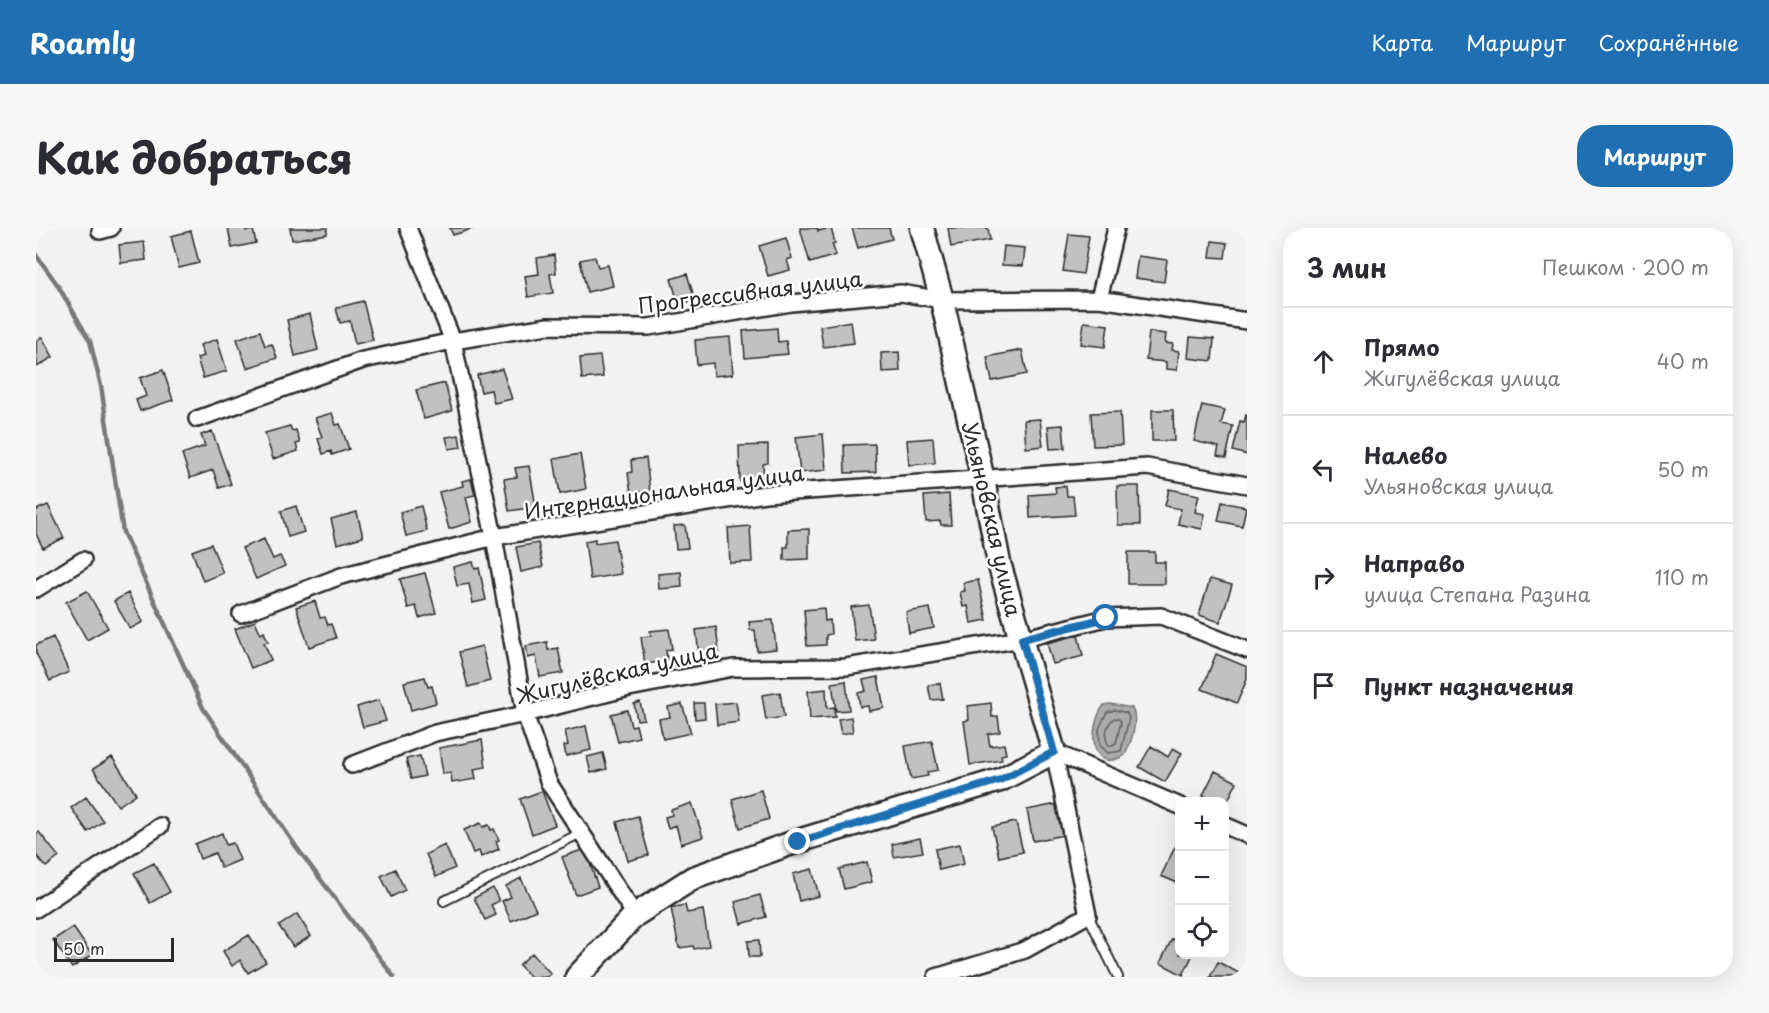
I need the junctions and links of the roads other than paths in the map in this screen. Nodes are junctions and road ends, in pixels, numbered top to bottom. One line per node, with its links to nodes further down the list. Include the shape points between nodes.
1 (408, 228): 7 (street)
2 (922, 228): 5 (street, Ульяновская улица)
3 (1116, 228): 4 (street)
4 (1099, 299): 5 (street, Прогрессивная улица); 6 (street, Прогрессивная улица)
5 (942, 300): 7 (street, Прогрессивная улица, via 901,293 791,303 649,327 548,326); 9 (street, Ульяновская улица)
6 (1247, 321)
7 (453, 341): 8 (street, Прогрессивная улица, via 363,360); 11 (street)
8 (197, 419)
9 (983, 480): 10 (street, Интернациональная улица, via 1147,467); 11 (street, Интернациональная улица, via 765,494); 15 (street, Ульяновская улица, via 999,563)
10 (1247, 485)
11 (494, 537): 14 (street, Интернациональная улица, via 341,576); 17 (street)
12 (83, 561): 13 (street)
13 (36, 589)
14 (241, 614)
15 (1022, 639): 16 (street, Жигулёвская улица, via 1106,618 1161,616); 17 (street, Жигулёвская улица, via 846,667 733,668); 18 (street, Ульяновская улица)
16 (1247, 650)
17 (525, 714): 19 (street, Жигулёвская улица, via 435,733); 23 (street, via 549,783)
18 (1054, 752): 20 (street); 27 (street, via 1000,780 693,878); 28 (street, Ульяновская улица)
19 (352, 765)
20 (1175, 804)
21 (160, 826): 26 (street)
22 (1229, 827): 24 (street)
23 (581, 833): 25 (lane); 27 (street)
24 (1247, 835)
25 (444, 901)
26 (36, 909)
27 (635, 915): 29 (street)
28 (1088, 915): 30 (street, via 1025,950); 31 (lane)
29 (577, 977)
30 (936, 977)
31 (1118, 977)

